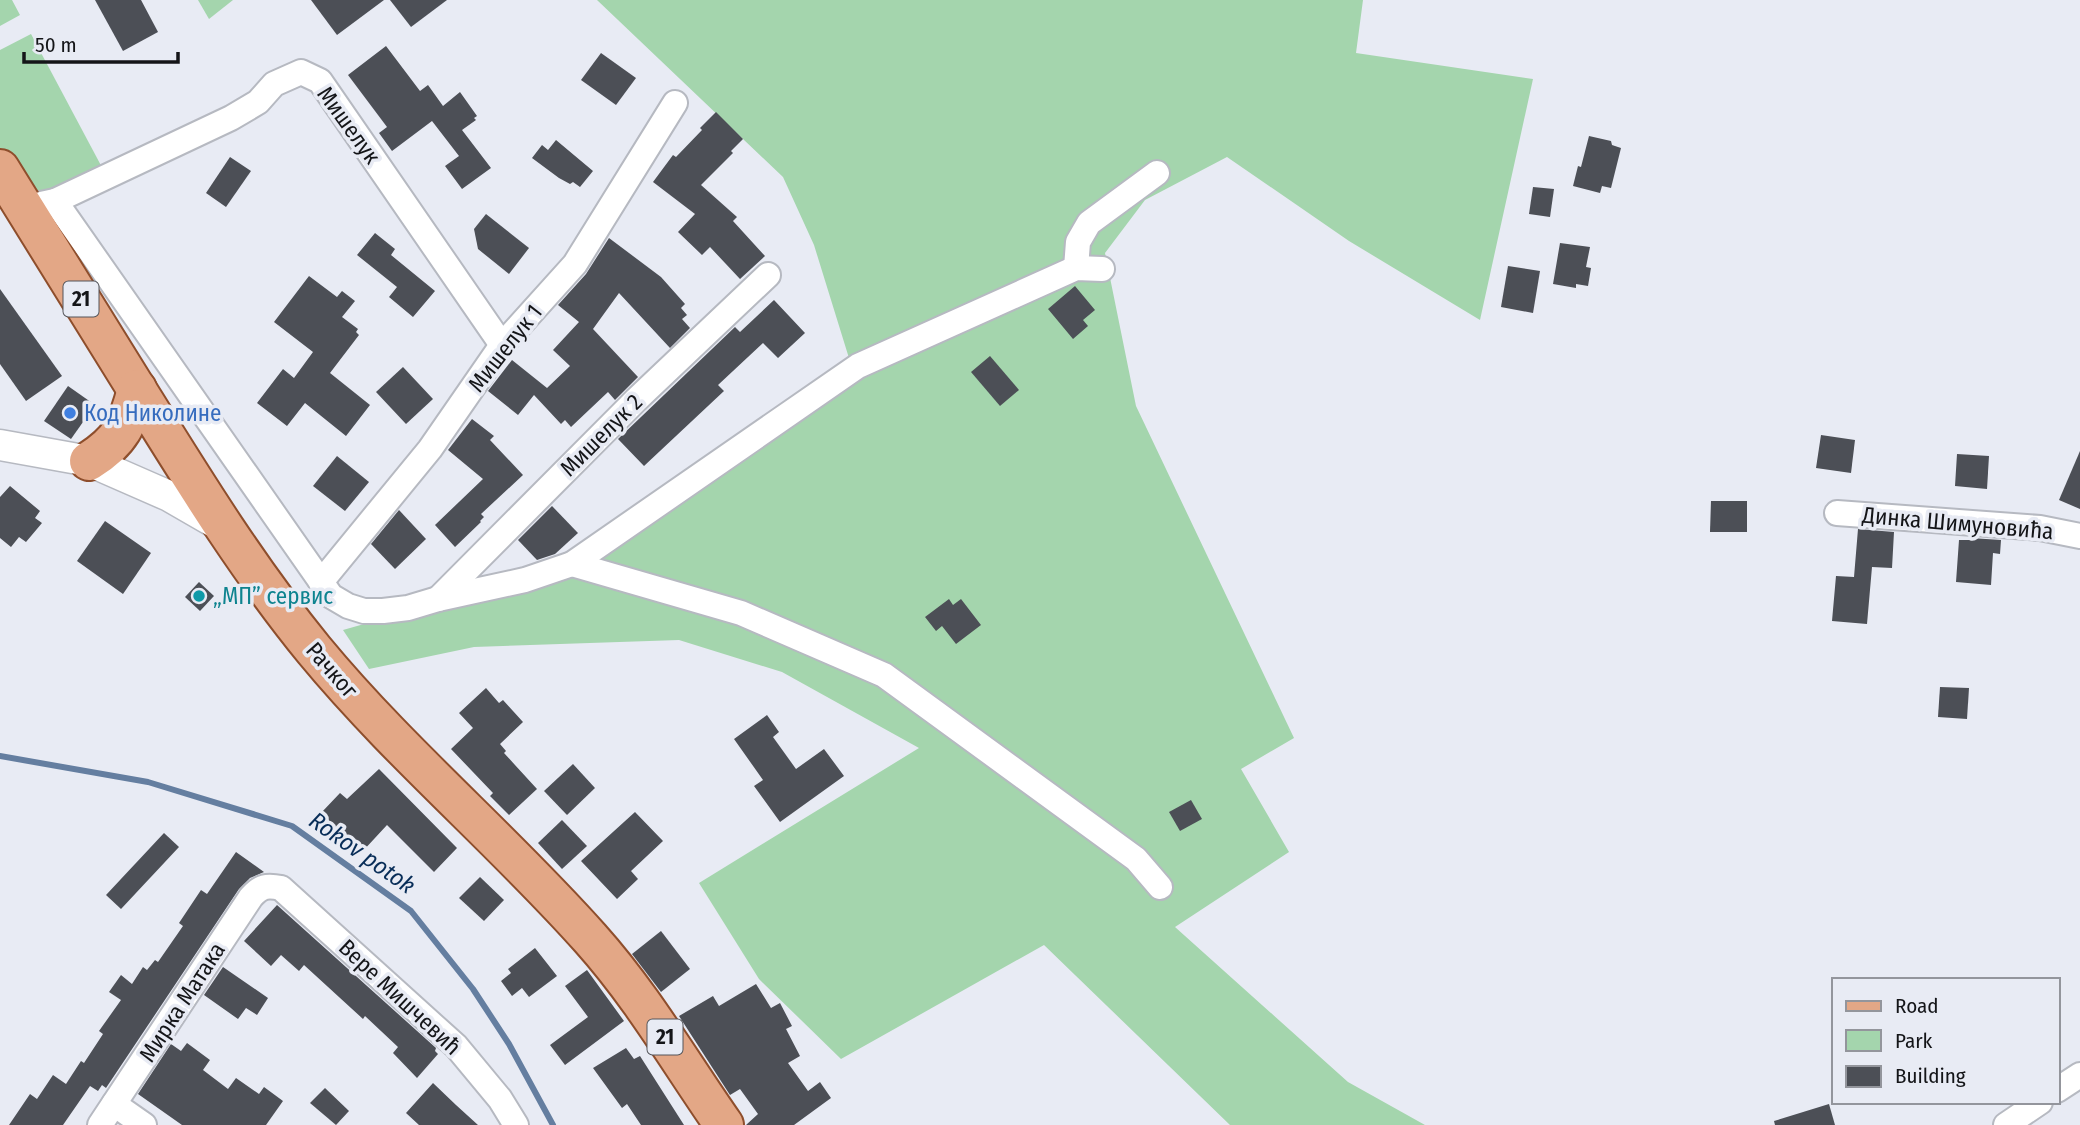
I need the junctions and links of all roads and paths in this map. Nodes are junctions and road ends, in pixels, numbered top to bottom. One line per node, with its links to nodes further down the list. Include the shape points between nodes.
1 (675, 103): 8 (street, Мишелук 1, via 575,264)
2 (0, 169): 4 (main road, Рачког / 21)
3 (1157, 173): 5 (street, via 1089,223 1078,242)
4 (40, 205): 8 (street, Мишелук, via 231,118 258,102 274,84 301,72 320,81); 9 (main road, Рачког / 21); 16 (street)
5 (1076, 268): 6 (street); 15 (street, via 858,366)
6 (1102, 269)
7 (768, 275): 17 (street, Мишелук 2)
8 (502, 345): 16 (street, Мишелук 1, via 430,449)
9 (137, 389): 11 (main road, via 124,430); 13 (main road, Рачког / 21)
10 (0, 445): 11 (street)
11 (89, 461): 13 (street, via 169,496)
12 (1837, 513): 14 (street, Динка Шимуновића, via 2040,528)
13 (227, 530): 27 (main road, Рачког / 21, via 338,678 602,951 657,1023)
14 (2080, 536)
15 (572, 564): 17 (street); 19 (street, via 741,613 884,675 1136,859)
16 (321, 582): 17 (street, via 331,596 364,611 408,608)
17 (438, 599)
18 (269, 885): 22 (street, Мирка Матака, via 251,897); 26 (street, Вере Мишчевић, via 281,888 456,1046 500,1098)
19 (1160, 887)
20 (2080, 1075): 21 (street)
21 (2059, 1089)
22 (114, 1104): 24 (street, Мирка Матака); 25 (street)
23 (2037, 1104): 28 (street)
24 (100, 1125)
25 (144, 1125)
26 (516, 1125)
27 (724, 1125)
28 (2006, 1125)

